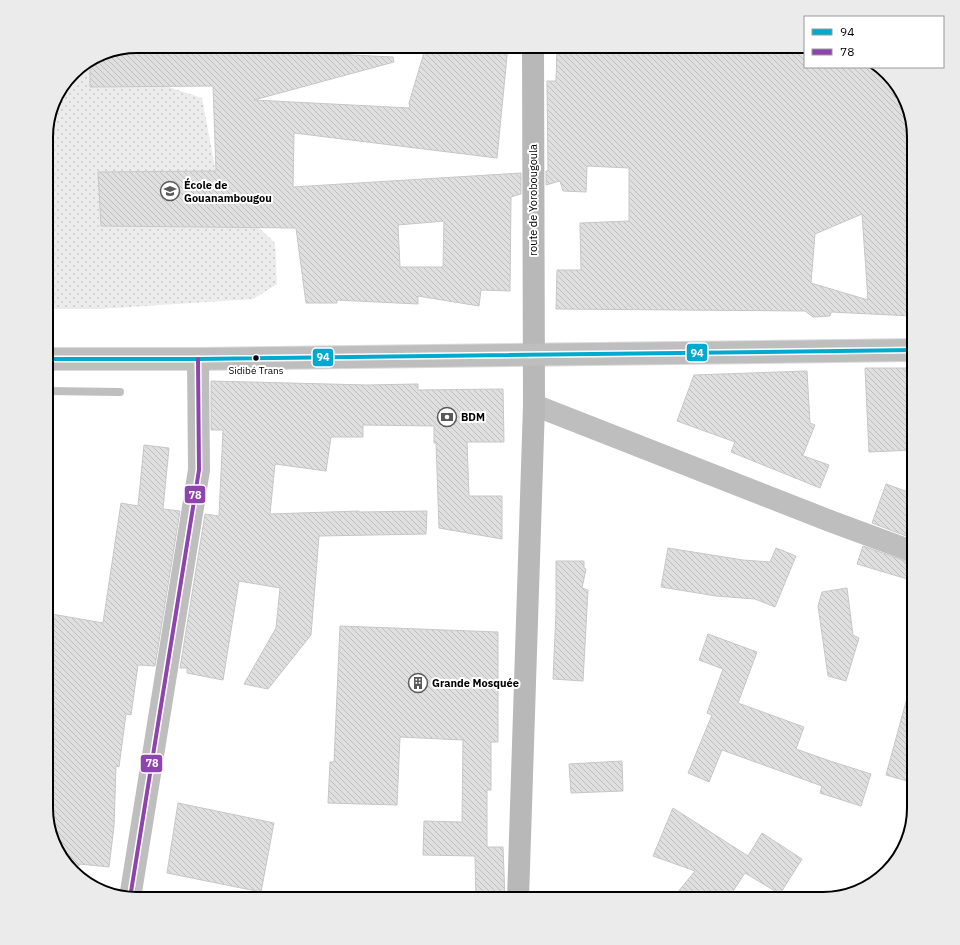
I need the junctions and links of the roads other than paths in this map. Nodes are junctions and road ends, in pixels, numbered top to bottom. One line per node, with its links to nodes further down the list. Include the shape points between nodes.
1 (533, 53): 3 (street, route de Yorobougoula)
2 (907, 350): 3 (street)
3 (533, 355): 5 (street); 6 (street, route de Yorobougoula)
4 (53, 359): 5 (street)
5 (198, 359): 8 (street, via 198,470)
6 (534, 405): 7 (street); 9 (street, route de Yorobougoula)
7 (907, 549)
8 (131, 892)
9 (518, 892)

